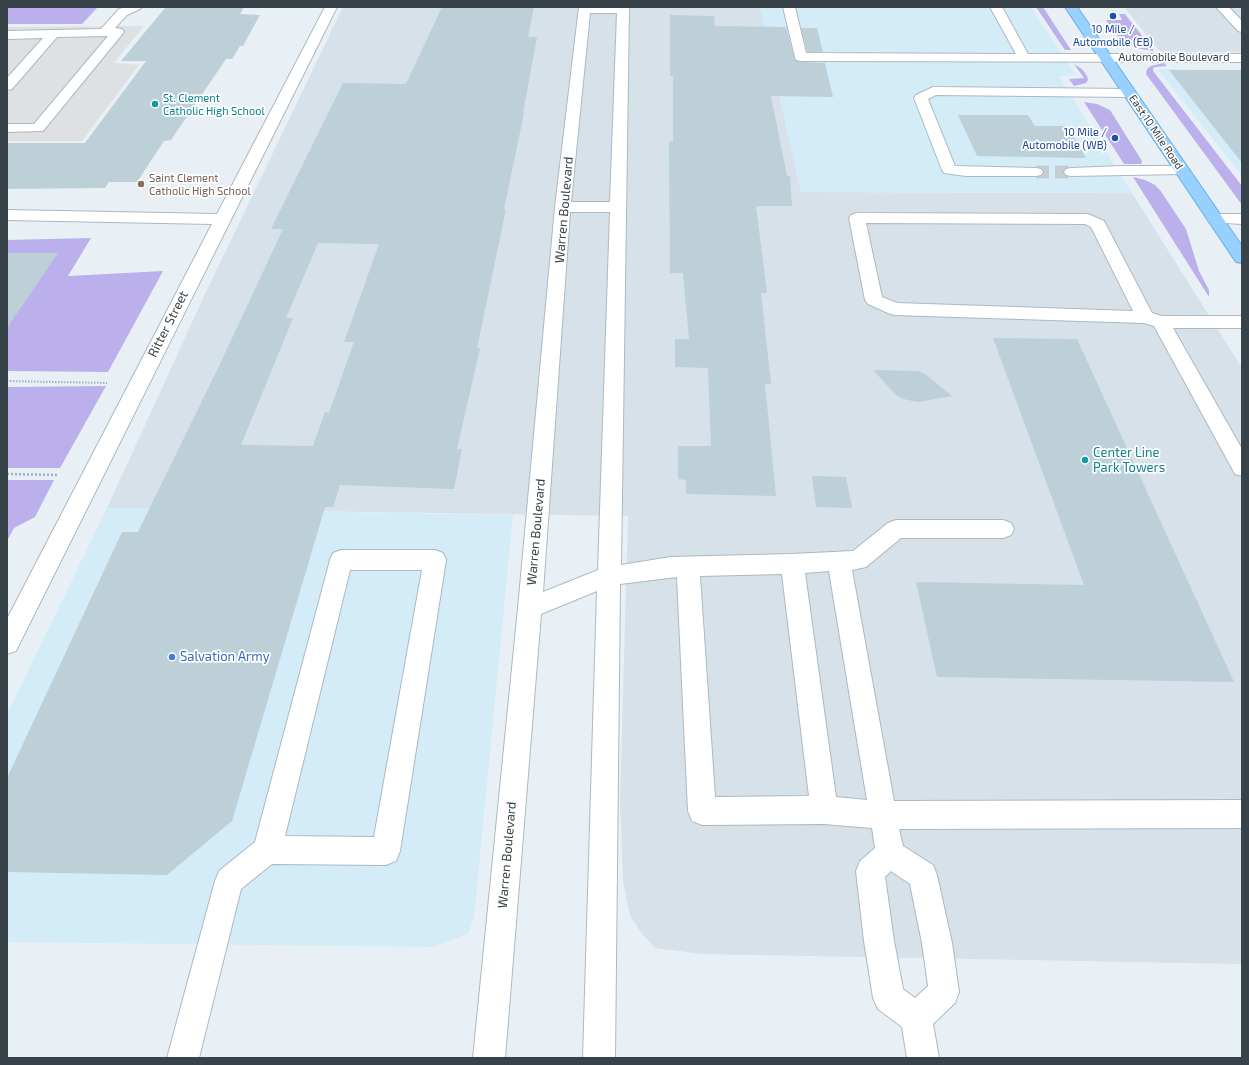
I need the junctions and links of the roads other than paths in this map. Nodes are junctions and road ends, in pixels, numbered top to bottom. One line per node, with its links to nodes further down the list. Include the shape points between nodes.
1 (136, 7): 11 (street, via 123,12)
2 (331, 7): 27 (street, Ritter Street)
3 (789, 7): 16 (street, Automobile Boulevard, via 801,56)
4 (996, 7): 16 (street)
5 (1071, 7): 15 (main road, East 10 Mile Road)
6 (1222, 7): 9 (street)
7 (585, 8): 8 (street); 24 (street, Warren Boulevard)
8 (623, 8): 25 (street)
9 (1242, 28)
10 (54, 33): 11 (street); 12 (street); 14 (street)
11 (104, 33): 20 (street, via 118,32 38,128)
12 (7, 35)
13 (7, 44): 14 (street, via 23,43)
14 (42, 47): 18 (street)
15 (1105, 57): 16 (street, Automobile Boulevard); 17 (street, Automobile Boulevard); 19 (main road, East 10 Mile Road)
16 (1024, 58)
17 (1242, 58)
18 (7, 86)
19 (1130, 93): 21 (main road, East 10 Mile Road); 22 (street, via 933,91 921,98 949,170)
20 (7, 128)
21 (1182, 170): 23 (street); 28 (main road, East 10 Mile Road)
22 (1036, 172)
23 (1071, 172)
24 (563, 206): 25 (street); 39 (street, Warren Boulevard)
25 (619, 206): 38 (street)
26 (9, 217): 27 (street)
27 (222, 218): 40 (street, Ritter Street)
28 (1215, 219): 29 (street); 30 (main road, East 10 Mile Road)
29 (1242, 219)
30 (1242, 258)
31 (1153, 319): 31 (street, via 1098,224 1088,219 857,218 874,300 894,310); 32 (street); 33 (street)
32 (1242, 322)
33 (1242, 468)
34 (1003, 529): 35 (street, via 896,529 858,560)
35 (839, 561): 36 (street); 43 (street)
36 (792, 564): 37 (street); 41 (street)
37 (688, 567): 38 (street); 41 (street, via 702,811)
38 (609, 576): 39 (street); 49 (street)
39 (530, 608): 48 (street, Warren Boulevard)
40 (7, 643)
41 (824, 810): 43 (street)
42 (1242, 814): 43 (street)
43 (883, 815): 45 (street)
44 (267, 850): 44 (street, via 341,560 435,560 386,851); 47 (street, via 229,881)
45 (890, 854): 46 (street, via 870,871 888,998); 46 (street, via 923,875 937,943 944,992)
46 (916, 1018): 50 (street)
47 (183, 1058)
48 (489, 1058)
49 (600, 1058)
50 (923, 1058)

